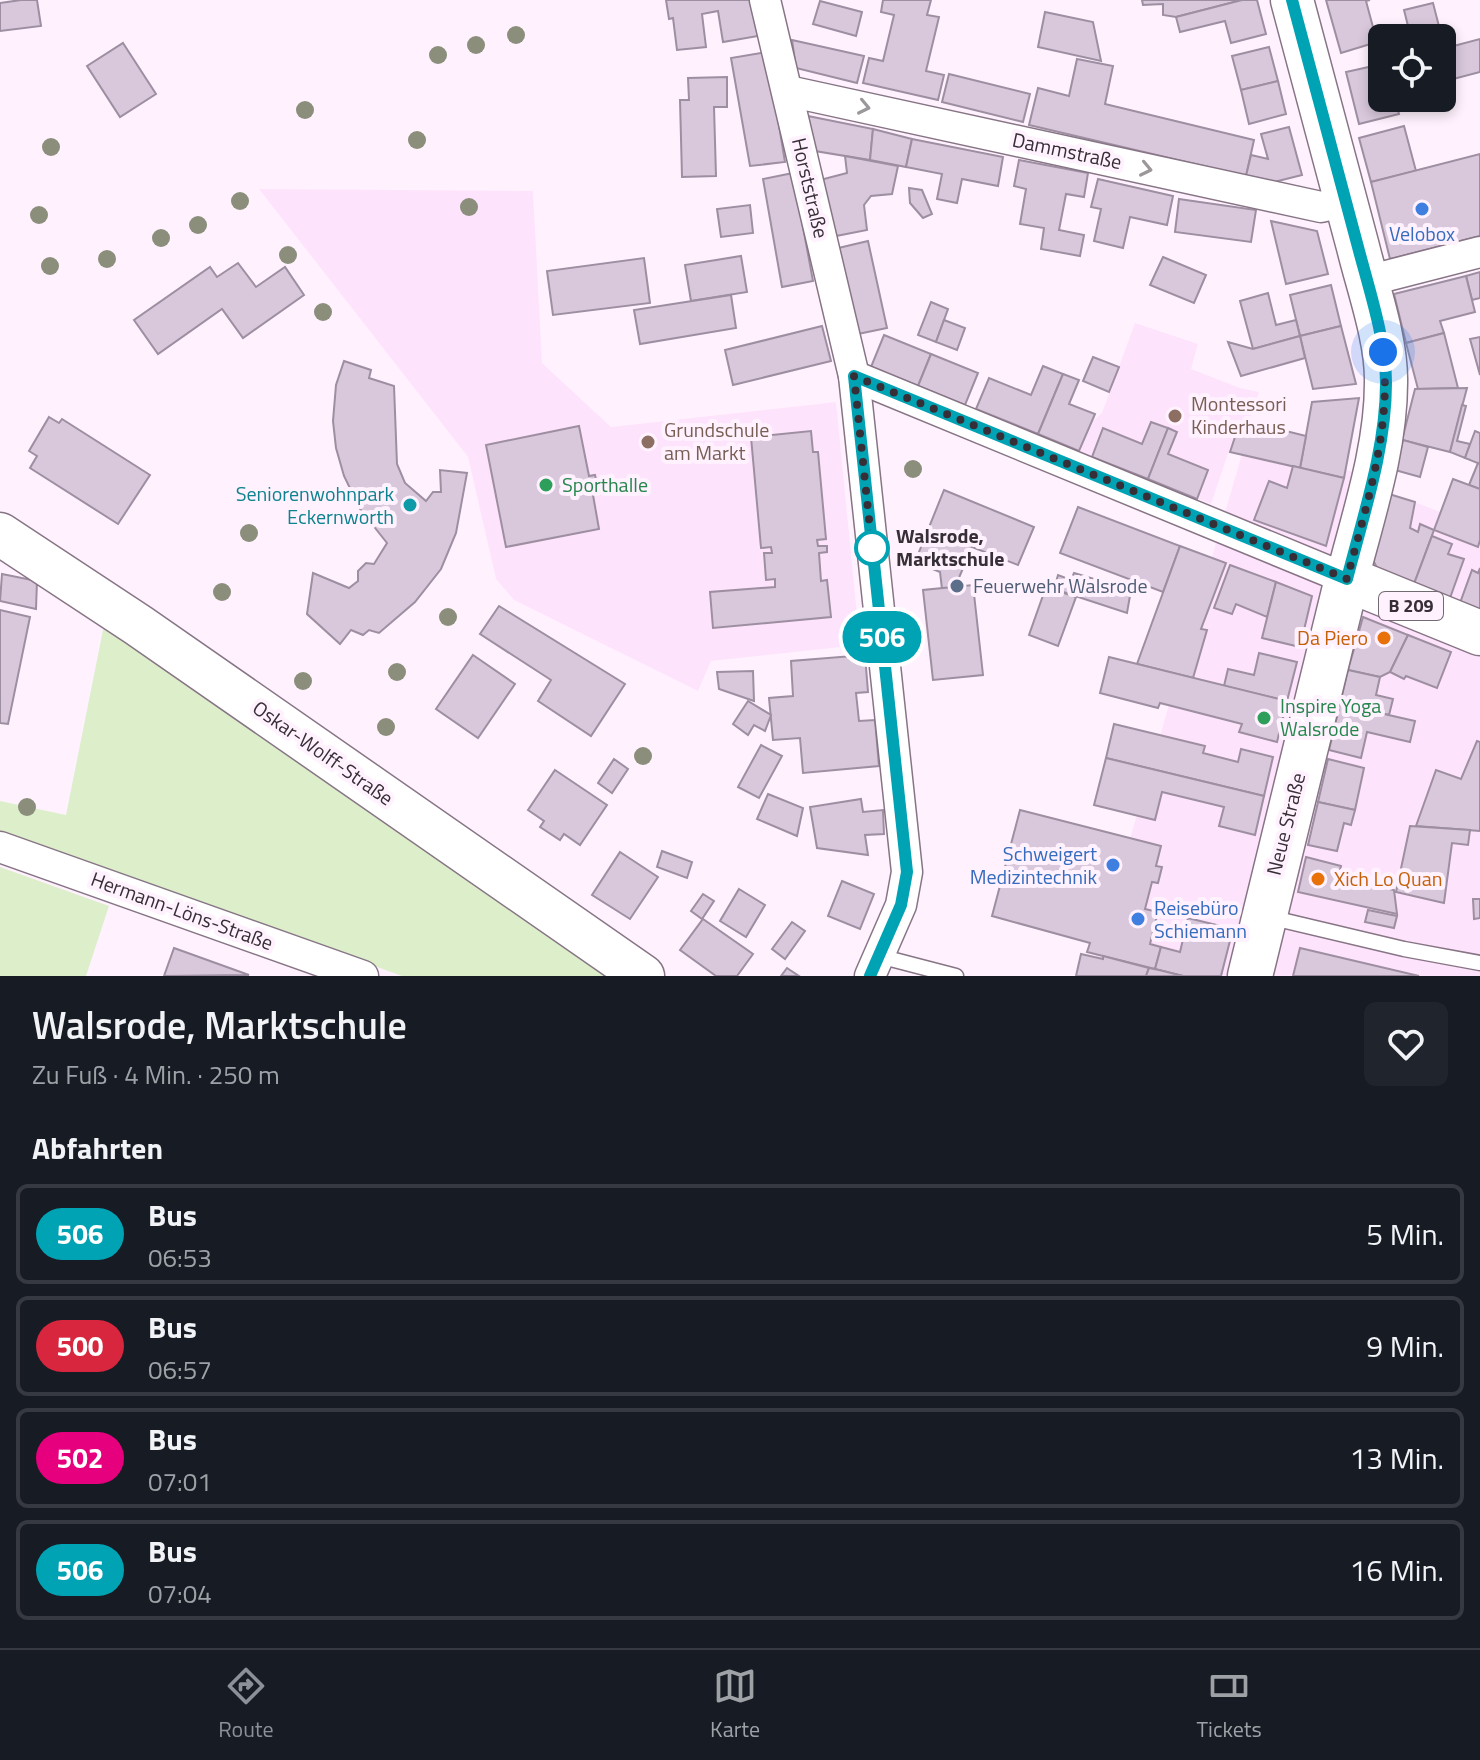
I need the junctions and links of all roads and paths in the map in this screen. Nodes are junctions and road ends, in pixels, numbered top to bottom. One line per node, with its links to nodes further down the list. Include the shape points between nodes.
1 (765, 0): 3 (street, Horststraße)
2 (1292, 0): 4 (street)
3 (788, 91): 4 (street, Dammstraße, one-way to 4, via 1321,207); 7 (street, Horststraße)
4 (1346, 201): 6 (street)
5 (1480, 252): 6 (street)
6 (1367, 281): 9 (street, via 1383,352 1386,394)
7 (854, 376): 9 (street); 14 (street, Horststraße, via 907,872 901,905)
8 (0, 534): 16 (street, Oskar-Wolff-Straße)
9 (1347, 579): 10 (main road, B 209); 12 (main road, Neue Straße)
10 (1480, 633)
11 (0, 847): 15 (street, Hermann-Löns-Straße)
12 (1265, 916): 13 (lane); 18 (main road, Neue Straße)
13 (1480, 963)
14 (875, 966): 17 (lane)
15 (363, 976)
16 (643, 976)
17 (956, 976)
18 (1250, 976)

